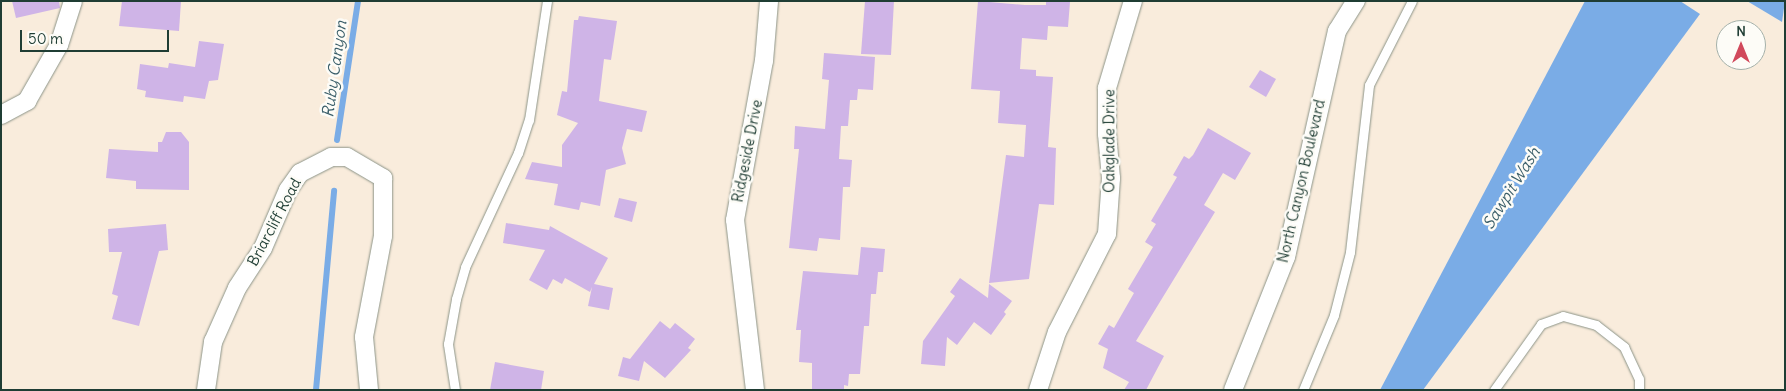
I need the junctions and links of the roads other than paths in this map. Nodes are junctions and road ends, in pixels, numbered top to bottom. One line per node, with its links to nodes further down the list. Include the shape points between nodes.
1 (73, 1): 7 (street, via 59,45 27,101)
2 (547, 1): 10 (lane, via 529,120 518,153 465,267 456,299 448,344)
3 (769, 1): 11 (street, Ridgeside Drive, via 764,61 735,220)
4 (1133, 1): 12 (street, Oakglade Drive, via 1107,88 1111,178 1107,234 1058,332)
5 (1356, 1): 13 (street, North Canyon Boulevard, via 1337,32 1286,257)
6 (1412, 1): 14 (lane, via 1369,85 1350,252 1334,315)
7 (1, 115)
8 (206, 390): 9 (street, Briarcliff Road, via 213,342 237,288 263,248 288,190 300,173 317,162 331,157 347,157 383,178 383,236 364,337)
9 (369, 390)
10 (455, 390)
11 (755, 390)
12 (1038, 390)
13 (1232, 390)
14 (1303, 390)
15 (1494, 390): 16 (lane, via 1541,324 1563,316 1596,325 1624,347 1639,379)
16 (1639, 390)

